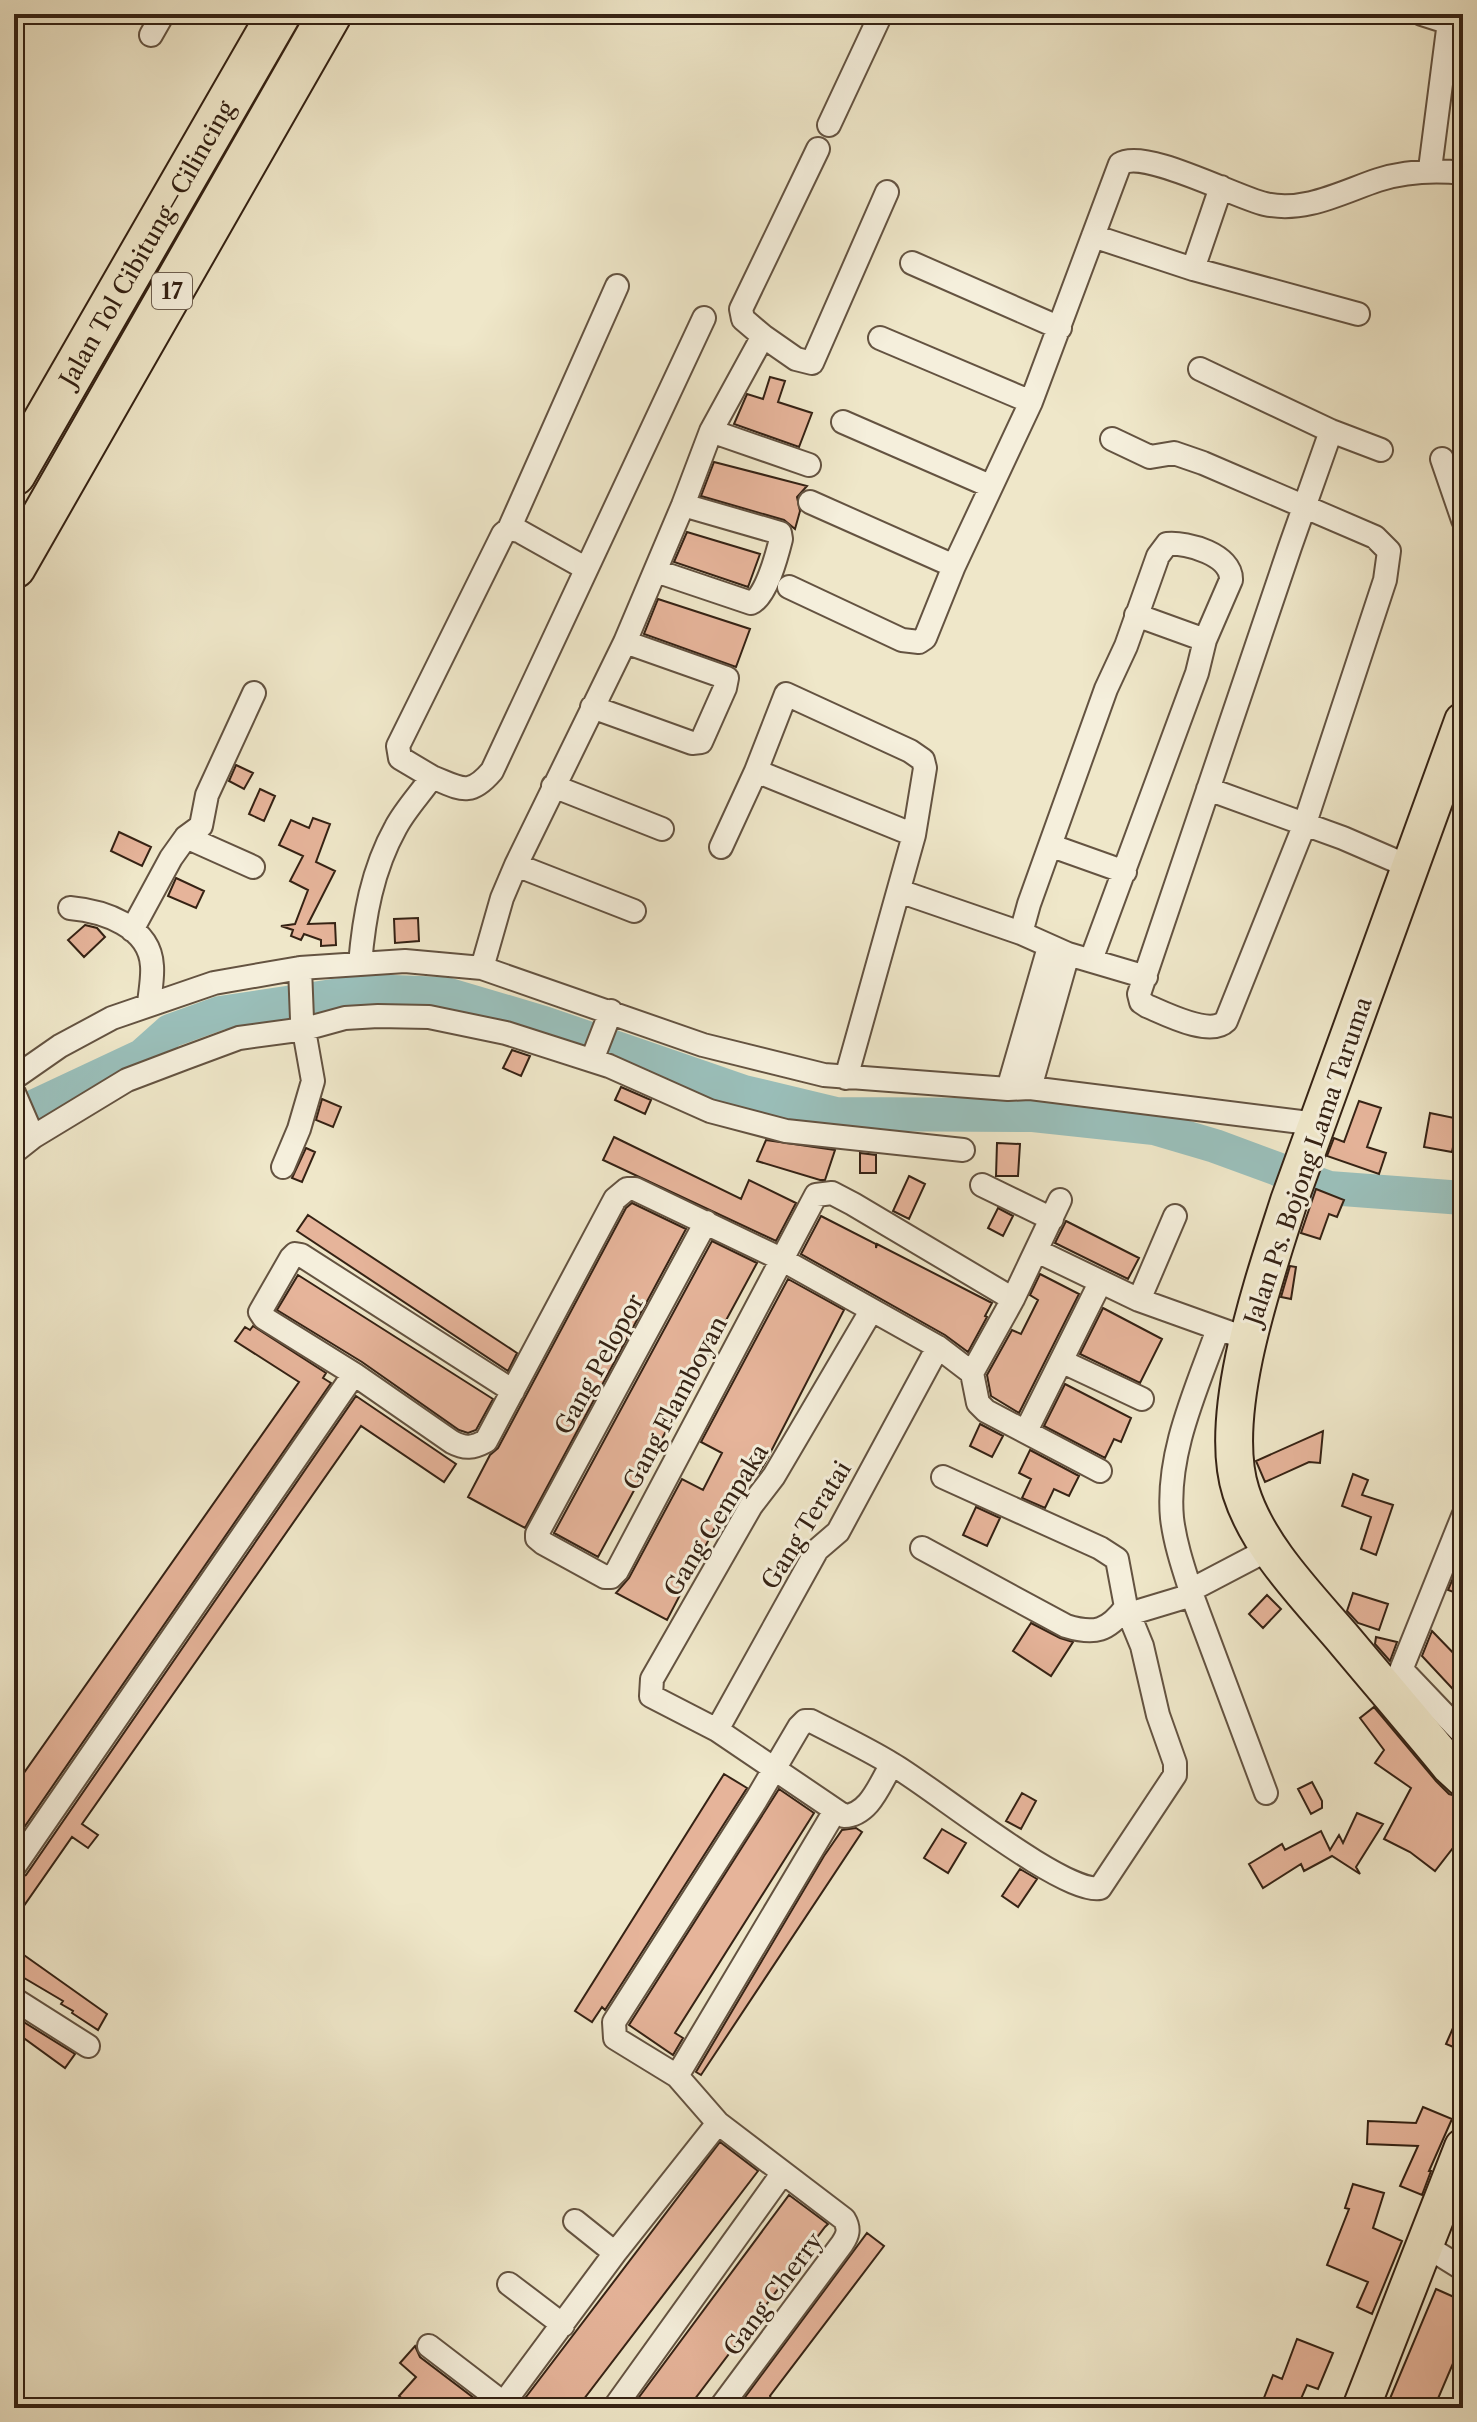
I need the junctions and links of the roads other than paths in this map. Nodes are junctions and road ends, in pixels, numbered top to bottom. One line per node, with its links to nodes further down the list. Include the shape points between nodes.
1 (163, 14): 7 (street)
2 (279, 14): 32 (highway, Jalan Tol Cibitung–Cilincing / 17)
3 (330, 14): 40 (highway, Jalan Tol Cibitung–Cilincing / 17)
4 (881, 14): 8 (street)
5 (1422, 14): 6 (street)
6 (1448, 18): 10 (street)
7 (151, 35)
8 (829, 125)
9 (818, 149): 21 (street, via 741,309 743,319)
10 (1430, 169): 11 (street); 12 (street, via 1381,179 1303,206 1266,204)
11 (1463, 173)
12 (1221, 187): 14 (street, via 1158,165 1125,161); 16 (street)
13 (887, 192): 21 (street, via 812,363 796,359)
14 (1093, 236): 16 (street); 20 (street)
15 (912, 263): 20 (street)
16 (1193, 269): 18 (street)
17 (617, 286): 38 (street)
18 (1358, 314)
19 (704, 318): 41 (street)
20 (1060, 328): 24 (street)
21 (763, 336): 26 (street)
22 (880, 338): 24 (street)
23 (1200, 369): 27 (street)
24 (1031, 402): 33 (street)
25 (843, 422): 33 (street)
26 (711, 431): 31 (street); 35 (street)
27 (1331, 431): 29 (street); 36 (street)
28 (1112, 439): 36 (street, via 1150,457 1174,453 1203,463)
29 (1381, 450)
30 (1442, 459): 37 (street)
31 (809, 465)
32 (14, 474)
33 (990, 486): 39 (street)
34 (810, 502): 39 (street)
35 (683, 505): 42 (street); 42 (street, via 780,533 765,587 751,603)
36 (1304, 508): 53 (street); 54 (street, via 1375,537 1385,545 1389,560)
37 (1463, 520)
38 (509, 529): 41 (street); 51 (street, via 398,746 400,758)
39 (954, 566): 43 (street, via 919,642 902,640)
40 (14, 567)
41 (585, 568): 51 (street, via 492,771 480,785 465,790)
42 (656, 571): 46 (street)
43 (789, 587)
44 (1136, 615): 45 (street); 45 (street, via 1162,548 1183,543 1225,562 1230,570 1231,580); 58 (street)
45 (1205, 640): 63 (street)
46 (625, 642): 48 (street); 48 (street, via 727,678 701,742)
47 (254, 693): 57 (street, via 207,795 201,826)
48 (592, 707): 52 (street)
49 (1463, 721): 62 (main road, Jalan Ps. Bojong Lama Taruma)
50 (756, 771): 56 (street); 56 (street, via 788,694 919,755 925,768); 59 (street)
51 (432, 777): 71 (street, via 396,826 379,865 364,916)
52 (553, 786): 55 (street); 60 (street)
53 (1208, 789): 54 (street); 74 (street)
54 (1304, 826): 62 (street); 74 (street, via 1222,1025 1201,1026 1147,1006 1140,999)
55 (662, 829)
56 (914, 835): 64 (street)
57 (186, 837): 61 (street); 67 (street)
58 (1052, 846): 63 (street); 68 (street)
59 (721, 847)
60 (516, 865): 66 (street); 72 (street)
61 (253, 867)
62 (1410, 867): 83 (main road, Jalan Ps. Bojong Lama Taruma)
63 (1125, 872): 70 (street)
64 (899, 891): 68 (street); 79 (street)
65 (70, 908): 67 (street, via 103,914)
66 (634, 911)
67 (132, 930): 75 (street, via 150,954)
68 (1021, 933): 69 (street)
69 (1059, 950): 70 (street); 80 (street)
70 (1091, 960): 74 (street)
71 (360, 964): 72 (street, via 405,961); 73 (street)
72 (482, 968): 76 (street)
73 (300, 976): 75 (street, via 214,983); 77 (street)
74 (1146, 977)
75 (149, 1004): 81 (street, via 60,1046)
76 (608, 1019): 78 (street); 79 (street)
77 (303, 1024): 78 (street, via 429,1017); 82 (street, via 239,1038 127,1080); 86 (street, via 313,1081)
78 (593, 1057): 84 (street, via 710,1111 786,1131)
79 (846, 1078): 80 (street)
80 (1019, 1088): 83 (street)
81 (15, 1089): 82 (street)
82 (31, 1132): 85 (street)
83 (1314, 1132): 96 (main road, Jalan Ps. Bojong Lama Taruma)
84 (963, 1150)
85 (14, 1152)
86 (283, 1167)
87 (982, 1185): 90 (street, via 1056,1210)
88 (1175, 1216): 94 (street)
89 (706, 1222): 91 (street); 101 (street, via 635,1189 615,1199); 109 (street, Gang Pelopor, via 538,1530 539,1540 605,1577)
90 (1037, 1251): 92 (street); 93 (street)
91 (781, 1259): 93 (street, Gang Flamboyan, via 816,1195 832,1193); 95 (street); 109 (street, Gang Flamboyan)
92 (1100, 1283): 94 (street); 98 (street)
93 (1013, 1299): 99 (street)
94 (1139, 1300): 96 (street)
95 (871, 1311): 97 (street); 113 (street, Gang Cempaka, via 774,1476 743,1518 652,1679 651,1696)
96 (1233, 1333): 108 (main road, Jalan Ps. Bojong Lama Taruma, via 1240,1387 1235,1455 1240,1489); 110 (street, via 1175,1457 1172,1519)
97 (938, 1347): 99 (street); 113 (street, Gang Teratai, via 838,1532 817,1550)
98 (1061, 1361): 102 (street); 103 (street)
99 (972, 1373): 103 (street, via 978,1403)
100 (354, 1374): 101 (street, via 452,1442 470,1448 486,1441); 101 (street, via 260,1312 295,1254); 119 (street)
101 (513, 1391)
102 (1142, 1399)
103 (1026, 1431): 104 (street)
104 (1100, 1471)
105 (943, 1477): 111 (street, via 1117,1559)
106 (1463, 1516): 112 (street)
107 (922, 1548): 111 (street, via 1082,1631 1104,1628)
108 (1271, 1548): 110 (street); 112 (main road, Jalan Ps. Bojong Lama Taruma, via 1315,1605)
109 (617, 1571)
110 (1192, 1593): 111 (street); 117 (street)
111 (1128, 1611): 115 (street, via 1176,1772 1100,1888 1079,1886 1014,1849)
112 (1397, 1682): 114 (main road, Jalan Ps. Bojong Lama Taruma)
113 (717, 1730): 116 (street)
114 (1460, 1758)
115 (892, 1764): 116 (street, via 805,1721); 118 (street, via 863,1810 844,1816)
116 (775, 1768): 118 (street); 122 (street, Gang Cherry, via 614,2022 615,2038)
117 (1266, 1793)
118 (835, 1811): 122 (street)
119 (14, 1867)
120 (14, 1999): 121 (street)
121 (88, 2046)
122 (677, 2076): 123 (street, Gang Cherry)
123 (718, 2123): 125 (street, Gang Cherry); 128 (street)
124 (1463, 2147): 127 (main road)
125 (782, 2174): 134 (street); 135 (street, Gang Cherry, via 844,2219 849,2231)
126 (575, 2221): 128 (street)
127 (1426, 2246): 129 (street); 136 (main road)
128 (615, 2253): 131 (street)
129 (1463, 2269)
130 (509, 2284): 131 (street)
131 (563, 2325): 133 (street)
132 (429, 2346): 133 (street)
133 (507, 2406)
134 (614, 2408)
135 (720, 2408)
136 (1361, 2408)

